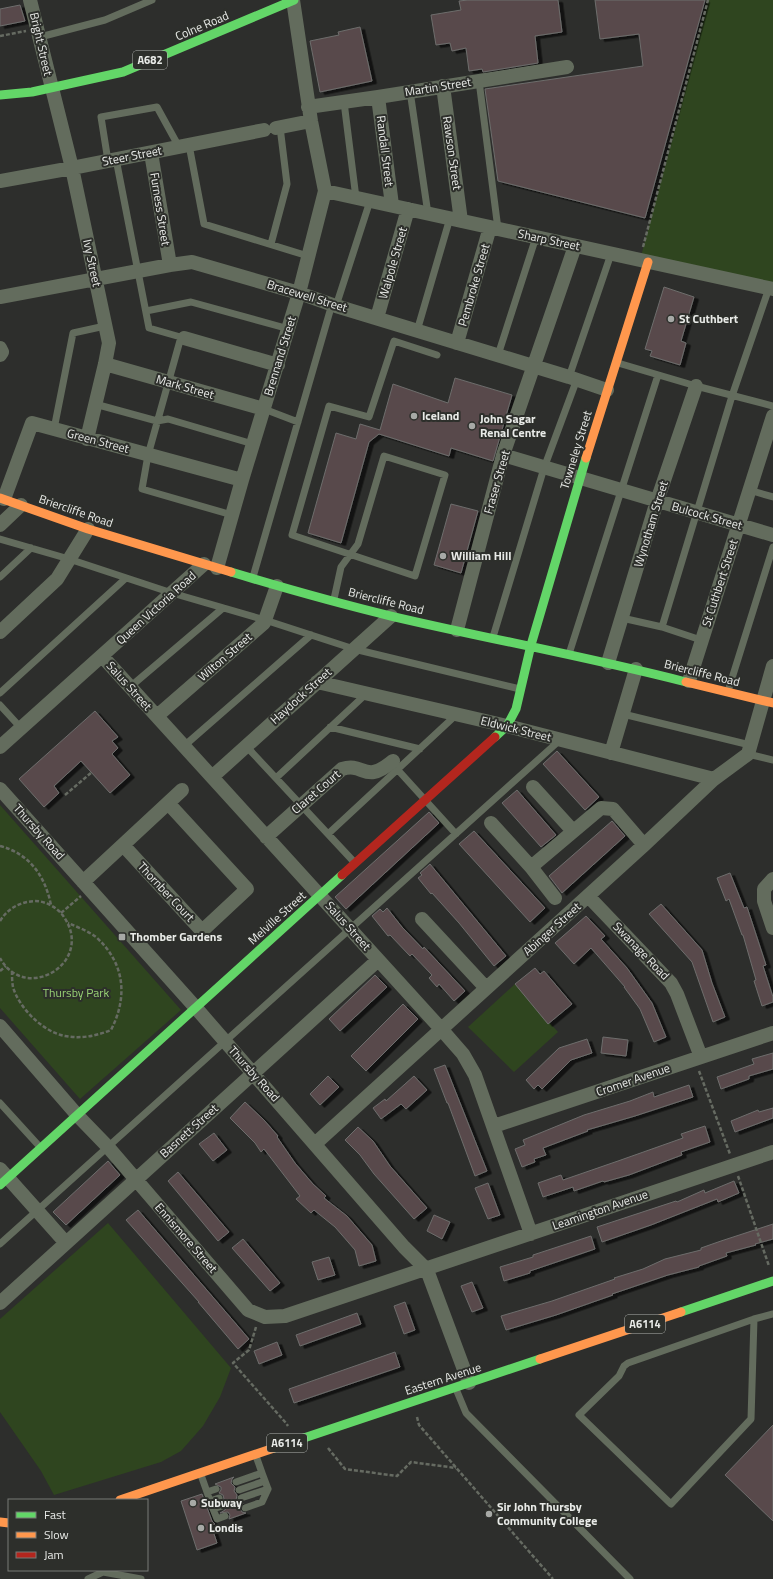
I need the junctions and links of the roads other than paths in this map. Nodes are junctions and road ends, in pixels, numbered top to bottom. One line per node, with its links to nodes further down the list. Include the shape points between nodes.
1 (30, 0): 4 (street, Bright Street)
2 (152, 0): 4 (lane, via 104,20)
3 (294, 0): 8 (main road, Colne Road / A682, via 123,72); 13 (street, Brennand Street)
4 (39, 33): 8 (street, Bright Street)
5 (567, 67): 6 (street, Martin Street)
6 (479, 80): 7 (street, Martin Street); 27 (lane)
7 (443, 86): 9 (street, Martin Street); 26 (street, Rawson Street)
8 (51, 88): 10 (main road, Colne Road / A682); 19 (street, Ivy Street)
9 (410, 91): 11 (street, Martin Street); 25 (lane)
10 (0, 95)
11 (378, 97): 12 (street, Martin Street); 23 (street, Randall Street)
12 (344, 102): 13 (street, Martin Street); 22 (lane)
13 (308, 107): 14 (street, Brennand Street)
14 (311, 121): 15 (street, Steer Street); 21 (street, Brennand Street)
15 (273, 128): 16 (street, Steer Street); 29 (lane, via 287,184)
16 (184, 146): 17 (street, Steer Street); 18 (lane, via 157,107 101,117); 29 (lane, via 204,224)
17 (151, 153): 18 (street, Steer Street); 34 (street, Furness Street)
18 (112, 160): 19 (street, Steer Street); 35 (lane)
19 (72, 168): 20 (street, Steer Street); 36 (street, Ivy Street)
20 (0, 181)
21 (325, 191): 22 (street, Sharp Street); 32 (street, Brennand Street)
22 (363, 199): 23 (street, Sharp Street); 40 (lane)
23 (392, 205): 24 (street, Sharp Street)
24 (408, 209): 25 (street, Sharp Street); 42 (street, Walpole Street)
25 (428, 214): 26 (street, Sharp Street)
26 (456, 220): 27 (street, Sharp Street); 45 (lane)
27 (494, 228): 28 (street, Sharp Street); 47 (street, Pembroke Street)
28 (536, 237): 30 (street, Sharp Street); 49 (lane)
29 (271, 244): 32 (lane)
30 (575, 246): 31 (street, Sharp Street); 53 (street, Fraser Street)
31 (612, 254): 33 (street, Sharp Street); 55 (lane)
32 (308, 256): 38 (street, Brennand Street)
33 (644, 261): 37 (street, Sharp Street); 50 (main road, Towneley Street)
34 (170, 265): 35 (street, Bracewell Street); 38 (street, Bracewell Street, via 192,262)
35 (137, 271): 36 (street, Bracewell Street); 41 (lane)
36 (96, 279): 39 (street, Bracewell Street); 43 (street, Ivy Street)
37 (771, 289): 59 (lane)
38 (299, 293): 40 (street, Bracewell Street); 44 (street, Brennand Street)
39 (0, 297)
40 (334, 305): 42 (street, Bracewell Street); 65 (lane)
41 (146, 311): 44 (lane, via 191,302); 46 (lane, via 149,328)
42 (377, 318): 45 (street, Bracewell Street)
43 (105, 326): 51 (street, Ivy Street, via 108,343); 66 (lane, via 73,333)
44 (289, 329): 52 (street, Brennand Street)
45 (417, 331): 47 (street, Bracewell Street)
46 (182, 337): 52 (street); 56 (lane)
47 (457, 342): 49 (street, Bracewell Street)
48 (438, 355): 90 (lane, via 394,342 369,417 329,406 292,535)
49 (498, 355): 53 (street, Bracewell Street)
50 (616, 362): 54 (lane); 58 (main road, Towneley Street)
51 (105, 364): 56 (street, Mark Street); 60 (street, Ivy Street)
52 (278, 365): 62 (street, Brennand Street)
53 (534, 367): 55 (street, Bracewell Street); 71 (street, Fraser Street)
54 (658, 375): 57 (lane); 75 (lane)
55 (573, 378): 58 (street, Bracewell Street); 72 (lane)
56 (168, 382): 62 (street, Mark Street); 64 (lane)
57 (696, 386): 59 (lane); 79 (street, Wynotham Street)
58 (607, 390): 73 (main road, Towneley Street)
59 (732, 396): 61 (lane); 81 (lane)
60 (95, 404): 64 (lane); 67 (street, Ivy Street)
61 (773, 406)
62 (264, 409): 65 (lane); 69 (street, Brennand Street)
63 (773, 416): 68 (street, St Cuthbert Street)
64 (158, 421): 69 (lane, via 168,419); 70 (lane)
65 (298, 422): 95 (lane)
66 (54, 429): 67 (street, Green Street); 78 (street, Green Street, via 32,423)
67 (87, 439): 70 (street, Green Street)
68 (769, 440): 76 (street, St Cuthbert Street)
69 (253, 444): 74 (street, Brennand Street)
70 (148, 455): 74 (street, Green Street); 82 (lane, via 142,489)
71 (503, 455): 72 (street, Bulcock Street); 104 (street, Fraser Street)
72 (544, 468): 73 (street, Bulcock Street); 107 (lane)
73 (580, 478): 75 (street, Bulcock Street); 109 (main road, Towneley Street)
74 (242, 480): 82 (street, Brennand Street)
75 (621, 490): 79 (street, Bulcock Street); 111 (lane)
76 (749, 490): 77 (lane); 84 (street, St Cuthbert Street)
77 (773, 497)
78 (2, 499): 80 (main road, Briercliffe Road)
79 (657, 501): 81 (street, Bulcock Street); 101 (street, Wynotham Street)
80 (21, 505): 83 (street); 85 (main road, Briercliffe Road)
81 (696, 513): 84 (street, Bulcock Street); 103 (lane)
82 (232, 515): 92 (street, Brennand Street)
83 (0, 525)
84 (738, 525): 86 (street, Bulcock Street); 108 (street, St Cuthbert Street)
85 (88, 529): 91 (street); 92 (main road, Briercliffe Road)
86 (773, 535)
87 (0, 539): 89 (lane)
88 (773, 547): 120 (lane)
89 (31, 548): 91 (lane); 93 (lane)
90 (351, 554): 90 (lane, via 358,544 384,456 445,475 415,576); 98 (lane, via 341,567)
91 (69, 559): 94 (lane); 105 (street, via 57,579)
92 (211, 566): 95 (main road, Briercliffe Road); 97 (street, Queen Victoria Road)
93 (0, 577)
94 (126, 578): 97 (lane); 121 (lane)
95 (253, 579): 96 (main road, Briercliffe Road)
96 (277, 586): 98 (main road, Briercliffe Road); 102 (street, Wilton Street)
97 (172, 593): 99 (lane); 112 (street, Queen Victoria Road)
98 (334, 601): 100 (main road, Briercliffe Road)
99 (223, 608): 102 (lane); 118 (lane)
100 (391, 616): 104 (main road, Briercliffe Road); 110 (street, Haydock Street)
101 (622, 618): 103 (lane); 113 (street, Wynotham Street)
102 (265, 620): 106 (lane); 127 (street, Wilton Street)
103 (662, 628): 108 (lane)
104 (456, 630): 107 (main road, Briercliffe Road)
105 (0, 632)
106 (311, 635): 110 (lane); 132 (lane)
107 (493, 637): 109 (main road, Briercliffe Road)
108 (701, 640): 116 (street, St Cuthbert Street)
109 (531, 646): 111 (main road, Briercliffe Road); 119 (main road, Melville Street)
110 (354, 649): 117 (street, Haydock Street); 119 (lane)
111 (569, 654): 113 (main road, Briercliffe Road)
112 (102, 656): 118 (street, Salus Street); 129 (street, Queen Victoria Road)
113 (608, 663): 115 (main road, Briercliffe Road)
114 (773, 666): 123 (street)
115 (636, 669): 116 (main road, Briercliffe Road); 125 (street)
116 (689, 681): 120 (main road, Briercliffe Road)
117 (317, 682): 122 (street, Eldwick Street); 133 (street, Haydock Street)
118 (130, 687): 127 (street, Salus Street)
119 (522, 689): 128 (main road, Melville Street)
120 (728, 691): 123 (main road, Briercliffe Road)
121 (0, 693)
122 (366, 694): 126 (street, Eldwick Street); 130 (lane)
123 (768, 701): 136 (street)
124 (0, 705): 129 (lane)
125 (624, 714): 136 (lane); 137 (street)
126 (456, 715): 128 (street, Eldwick Street); 135 (lane)
127 (157, 716): 132 (street, Salus Street)
128 (507, 726): 131 (street, Eldwick Street); 146 (main road, Melville Street)
129 (21, 728): 134 (street, Queen Victoria Road)
130 (330, 728): 135 (lane); 141 (lane)
131 (561, 740): 137 (street, Eldwick Street); 152 (lane)
132 (184, 746): 140 (street, Salus Street)
133 (246, 746): 140 (street, Haydock Street); 141 (lane)
134 (0, 747)
135 (420, 748): 139 (lane)
136 (749, 749): 138 (lane); 142 (street, Abinger Street)
137 (611, 753): 142 (street, Eldwick Street)
138 (773, 760)
139 (395, 765): 146 (lane); 148 (street, Claret Court, via 368,774 352,768 342,769); 151 (lane)
140 (212, 777): 153 (street, Salus Street)
141 (276, 778): 148 (lane)
142 (714, 779): 155 (street, Abinger Street)
143 (532, 787): 150 (street)
144 (0, 789): 159 (street, Thursby Road)
145 (182, 790): 147 (street)
146 (426, 801): 152 (lane); 156 (main road, Melville Street)
147 (168, 803): 154 (street); 154 (street, Thornber Court, via 247,889 202,931)
148 (301, 805): 151 (lane); 153 (street, Claret Court)
149 (491, 823): 157 (street)
150 (572, 831): 155 (street, via 601,808 613,809); 157 (street)
151 (328, 834): 156 (lane)
152 (456, 834): 165 (lane)
153 (266, 836): 160 (street, Salus Street)
154 (123, 845): 159 (street)
155 (644, 845): 161 (street, Abinger Street)
156 (356, 863): 160 (main road, Melville Street)
157 (531, 867): 162 (street)
158 (773, 879): 164 (street, via 764,889 764,901)
159 (86, 886): 168 (street, Thursby Road)
160 (320, 895): 165 (street, Salus Street); 168 (main road, Melville Street)
161 (588, 896): 167 (street, Abinger Street); 173 (street, Swanage Road, via 671,983)
162 (555, 898)
163 (422, 919): 167 (street)
164 (773, 928)
165 (351, 929): 166 (street, Salus Street); 172 (lane)
166 (378, 960): 170 (street, Salus Street); 174 (street, Basnett Street)
167 (486, 988): 170 (street, Abinger Street)
168 (196, 1008): 172 (street, Thursby Road); 176 (main road, Melville Street)
169 (0, 1026): 176 (street, Ennismore Street)
170 (442, 1030): 177 (street, Salus Street, via 463,1054 475,1075); 178 (street, Abinger Street)
171 (773, 1033): 173 (street, Cromer Avenue)
172 (225, 1042): 174 (street, Thursby Road); 179 (lane)
173 (698, 1058): 177 (street, Cromer Avenue)
174 (253, 1074): 178 (street, Thursby Road); 183 (street, Basnett Street)
175 (0, 1102): 180 (lane)
176 (78, 1116): 179 (street, Ennismore Street); 180 (main road, Melville Street)
177 (494, 1126): 185 (street, Salus Street)
178 (316, 1144): 188 (street, Thursby Road, via 404,1247)
179 (108, 1147): 183 (street, Ennismore Street); 184 (lane)
180 (41, 1149): 182 (main road, Melville Street)
181 (773, 1152): 185 (street, Leamington Avenue)
182 (3, 1177): 184 (street)
183 (136, 1180): 186 (street, Basnett Street); 188 (street, Ennismore Street, via 248,1310 265,1317 285,1316)
184 (37, 1211): 186 (street); 187 (lane)
185 (531, 1234): 188 (street, Leamington Avenue)
186 (66, 1243): 190 (street, Basnett Street)
187 (0, 1244)
188 (427, 1270): 193 (street, Thursby Road)
189 (773, 1281): 193 (main road, Eastern Avenue / A6114)
190 (0, 1303)
191 (773, 1314): 192 (lane)
192 (754, 1319): 192 (lane, via 628,1363 619,1376 579,1415 671,1504 751,1419)
193 (469, 1383): 194 (main road, Eastern Avenue / A6114)
194 (455, 1388): 195 (main road, Eastern Avenue / A6114); 214 (lane, via 466,1413)
195 (256, 1454): 196 (main road, Eastern Avenue / A6114); 197 (lane)
196 (200, 1473): 203 (lane); 206 (main road, Eastern Avenue / A6114)
197 (262, 1473): 198 (lane); 199 (lane)
198 (265, 1481): 200 (lane); 202 (lane)
199 (236, 1482)
200 (268, 1488): 205 (lane); 209 (lane, via 262,1502)
201 (216, 1489): 203 (lane)
202 (239, 1490)
203 (207, 1492): 207 (lane)
204 (219, 1498): 207 (lane)
205 (242, 1498)
206 (123, 1499)
207 (210, 1501): 210 (lane)
208 (222, 1506): 210 (lane)
209 (245, 1508)
210 (213, 1509): 211 (lane, via 217,1519)
211 (225, 1516)
212 (88, 1579): 213 (lane, via 103,1572)
213 (141, 1579)
214 (630, 1579)

